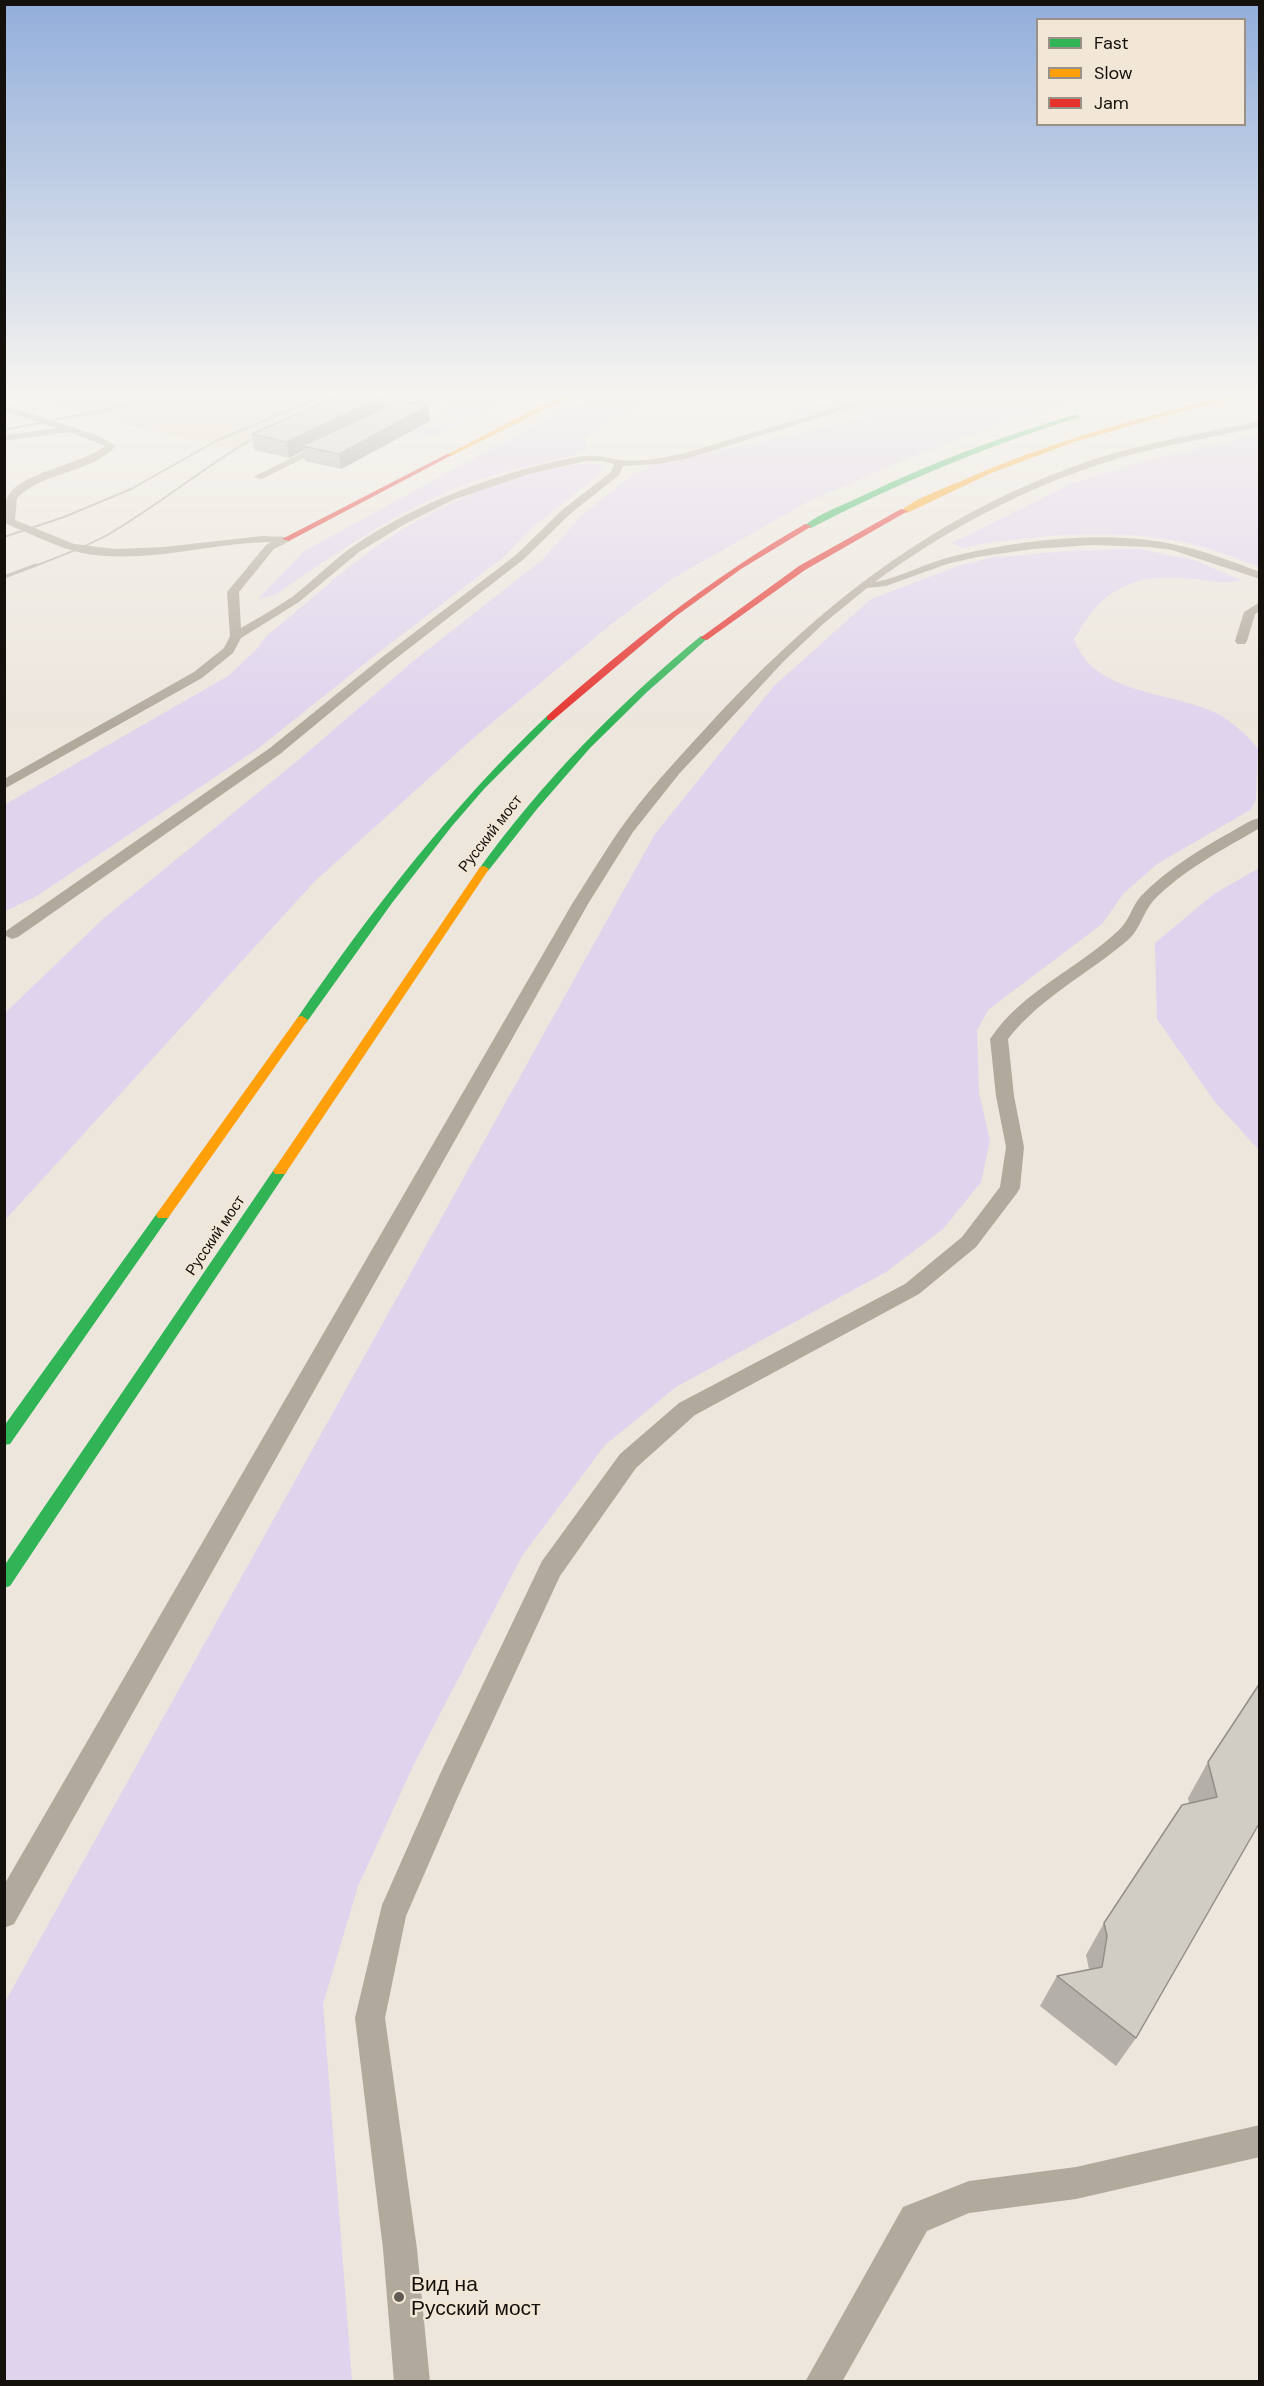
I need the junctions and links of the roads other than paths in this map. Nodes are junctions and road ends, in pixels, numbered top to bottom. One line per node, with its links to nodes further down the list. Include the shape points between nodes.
1 (351, 505): 8 (main road)
2 (436, 505): 12 (lane, via 362,546 294,600)
3 (574, 505): 16 (lane, via 520,557 275,751)
4 (849, 505): 17 (main road, via 710,586 650,630 518,746 480,787 403,879)
5 (916, 505): 18 (main road, Русский мост, via 814,560 698,643 645,690 540,799 471,887)
6 (999, 505): 10 (lane, via 942,534)
7 (8, 520): 8 (lane, via 90,551 149,551 258,538)
8 (286, 539): 12 (lane, via 266,552 233,592)
9 (1260, 576): 10 (lane, via 1170,547 1098,543 983,552)
10 (861, 587): 19 (lane, via 756,681 673,772 627,830 574,914)
11 (1260, 605): 13 (lane, via 1250,612)
12 (236, 636): 14 (lane, via 229,650 198,675)
13 (1241, 640)
14 (4, 785)
15 (1260, 822): 21 (lane, via 1175,872 1144,901 1127,932 1012,1020 999,1039 1015,1147 1010,1188 969,1242 912,1289 687,1409 628,1461 552,1569 392,1914 370,2018 400,2249)
16 (12, 934)
17 (4, 1439)
18 (4, 1581)
19 (4, 1914)
20 (1260, 2141): 22 (lane, via 1076,2183 969,2197 915,2219)
21 (412, 2382)
22 (822, 2382)

